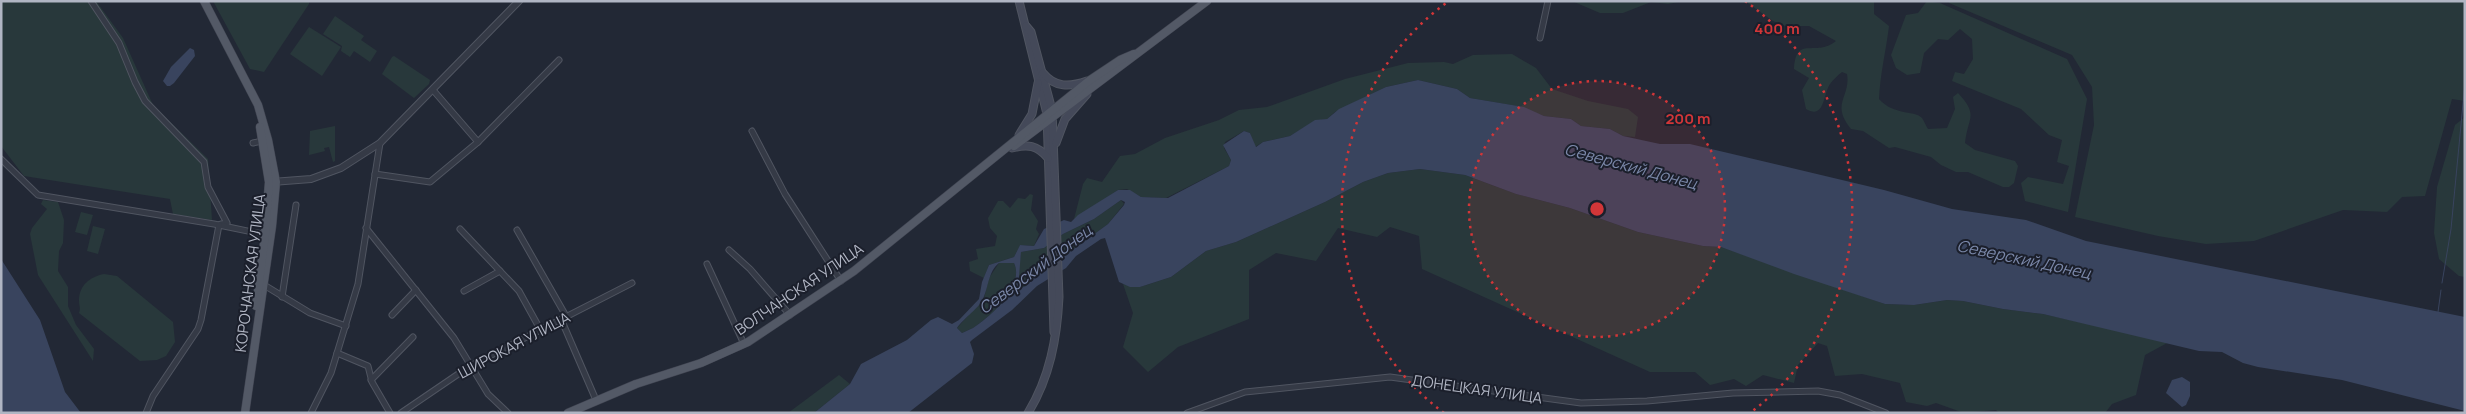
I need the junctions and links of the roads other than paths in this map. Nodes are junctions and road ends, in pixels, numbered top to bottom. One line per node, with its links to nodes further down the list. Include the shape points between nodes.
1 (91, 1): 31 (street, via 119,44 145,100 204,162 208,187 227,223)
2 (200, 1): 20 (main road, КОРОЧАНСКАЯ УЛИЦА, via 248,94)
3 (204, 1): 29 (main road, КОРОЧАНСКАЯ УЛИЦА, via 258,105 268,140)
4 (519, 1): 16 (street)
5 (1019, 1): 8 (main road)
6 (1207, 1): 10 (main road, ВОЛЧАНСКАЯ УЛИЦА)
7 (1548, 1): 9 (street)
8 (1026, 26): 12 (main road); 13 (main road)
9 (1540, 38)
10 (1134, 54): 14 (main road, ВОЛЧАНСКАЯ УЛИЦА); 15 (main road, ВОЛЧАНСКАЯ УЛИЦА)
11 (559, 60): 21 (street)
12 (1042, 71): 14 (main road, via 1059,85 1076,85); 17 (main road)
13 (1038, 80): 17 (main road); 19 (main road, via 1032,114)
14 (1090, 80): 17 (main road, ВОЛЧАНСКАЯ УЛИЦА)
15 (1092, 88): 17 (main road, ВОЛЧАНСКАЯ УЛИЦА); 27 (main road, via 1065,119)
16 (433, 90): 21 (street); 23 (street)
17 (1049, 116): 19 (main road, ВОЛЧАНСКАЯ УЛИЦА); 24 (main road, ВОЛЧАНСКАЯ УЛИЦА); 27 (main road)
18 (752, 131): 39 (street, via 785,194)
19 (1020, 135): 25 (main road, ВОЛЧАНСКАЯ УЛИЦА)
20 (262, 141): 22 (street); 29 (main road, КОРОЧАНСКАЯ УЛИЦА)
21 (478, 142): 28 (street, via 430,182)
22 (253, 143)
23 (380, 143): 28 (street); 29 (street, via 341,168 311,179)
24 (1011, 148): 25 (main road, ВОЛЧАНСКАЯ УЛИЦА); 27 (main road, via 1035,146)
25 (993, 158): 39 (main road, ВОЛЧАНСКАЯ УЛИЦА)
26 (1, 159): 31 (street, via 38,195)
27 (1051, 159): 64 (main road, via 1056,297 1052,320 1055,340 1052,361)
28 (374, 174): 32 (street)
29 (272, 182): 35 (main road, КОРОЧАНСКАЯ УЛИЦА)
30 (296, 205): 44 (street)
31 (216, 225): 35 (street); 56 (street, via 201,320 152,396)
32 (366, 228): 42 (street); 48 (street, via 358,284)
33 (460, 229): 38 (street)
34 (517, 230): 47 (street)
35 (268, 235): 41 (main road, КОРОЧАНСКАЯ УЛИЦА); 57 (main road, КОРОЧАНСКАЯ УЛИЦА)
36 (729, 250): 45 (street)
37 (707, 264): 51 (street)
38 (500, 271): 43 (street); 49 (street, via 519,291)
39 (841, 280): 45 (main road, ВОЛЧАНСКАЯ УЛИЦА)
40 (632, 283): 47 (street, ШИРОКАЯ УЛИЦА)
41 (264, 285): 44 (street); 58 (main road, КОРОЧАНСКАЯ УЛИЦА)
42 (416, 290): 46 (street); 53 (street, via 454,338)
43 (464, 291)
44 (282, 297): 48 (street)
45 (790, 314): 51 (main road, ВОЛЧАНСКАЯ УЛИЦА)
46 (392, 315)
47 (563, 318): 49 (street, ШИРОКАЯ УЛИЦА); 55 (street)
48 (346, 326): 52 (street)
49 (540, 329): 53 (street, ШИРОКАЯ УЛИЦА)
50 (413, 336): 54 (street)
51 (744, 344): 55 (main road, ВОЛЧАНСКАЯ УЛИЦА, via 701,363)
52 (337, 353): 54 (street, via 368,366); 59 (street)
53 (470, 366): 61 (street, ШИРОКАЯ УЛИЦА); 62 (street, via 488,394)
54 (371, 380): 60 (street)
55 (596, 400): 63 (main road, ВОЛЧАНСКАЯ УЛИЦА)
56 (146, 413)
57 (240, 413)
58 (245, 413)
59 (311, 413)
60 (390, 413)
61 (401, 413)
62 (508, 413)
63 (568, 413)
64 (1028, 413)
65 (1187, 413): 66 (street, ДОНЕЦКАЯ УЛИЦА, via 1245,392 1390,377 1581,403 1818,391 1840,395)
66 (1886, 413)

